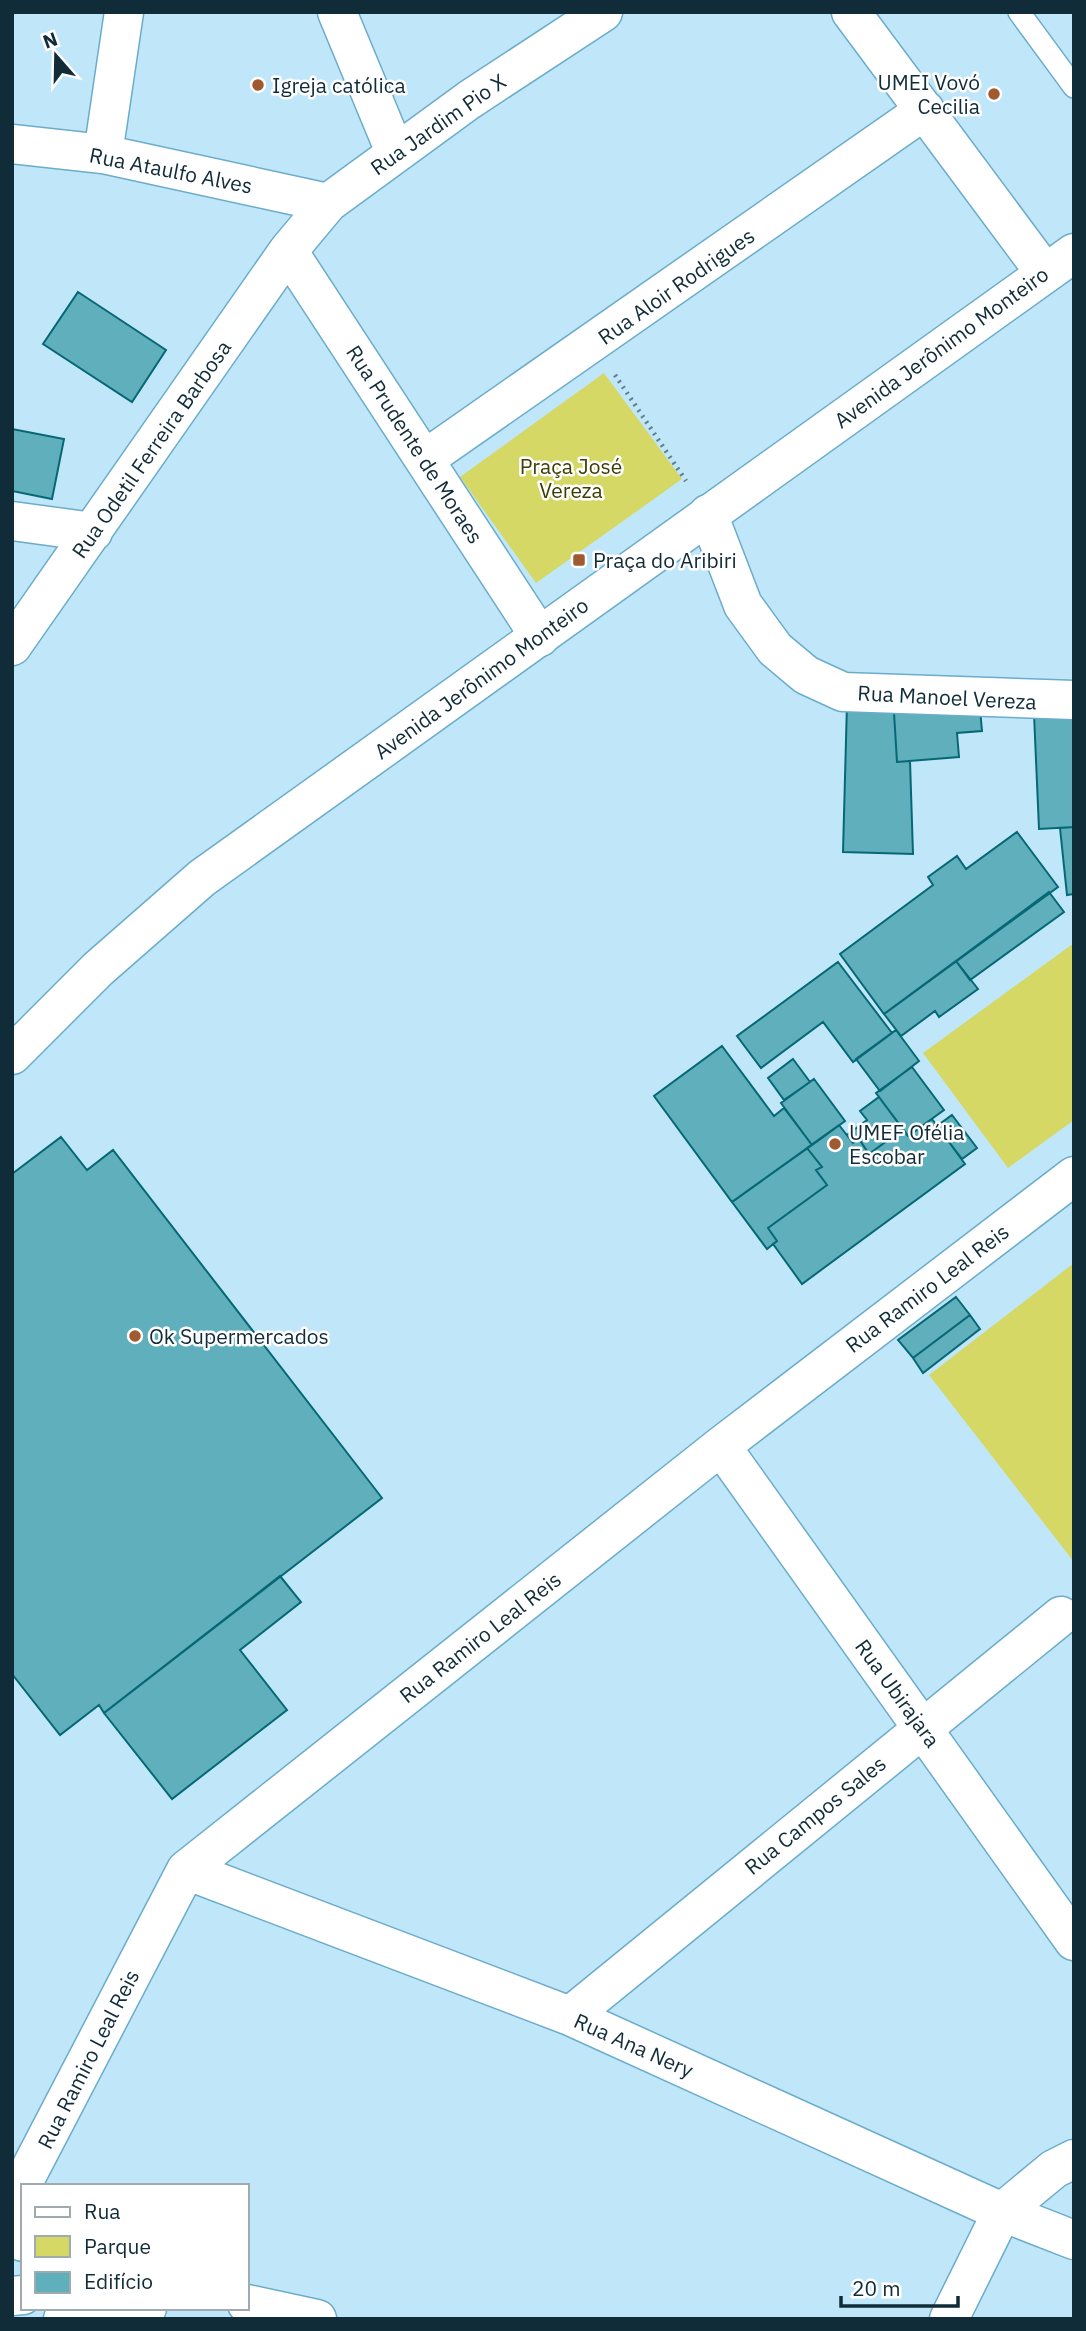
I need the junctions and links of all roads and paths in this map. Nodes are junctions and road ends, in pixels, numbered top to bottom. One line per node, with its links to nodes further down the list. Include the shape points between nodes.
1 (124, 12): 10 (street)
2 (337, 12): 9 (street)
3 (603, 12): 9 (street, Rua Jardim Pio X)
4 (852, 12): 7 (street)
5 (1019, 12): 6 (lane)
6 (1074, 87)
7 (925, 110): 13 (street); 14 (street, Rua Aloir Rodrigues)
8 (12, 144): 10 (street, Rua Ataulfo Alves)
9 (395, 152): 11 (street, Rua Jardim Pio X)
10 (103, 154): 11 (street, Rua Ataulfo Alves)
11 (328, 203): 12 (street, Rua Jardim Pio X)
12 (288, 251): 15 (street, Rua Prudente de Moraes); 18 (street, Rua Odetil Ferreira Barbosa)
13 (1059, 263): 16 (street, Avenida Jerônimo Monteiro)
14 (594, 344): 15 (street, Rua Aloir Rodrigues); 16 (path)
15 (425, 459): 19 (street, Rua Prudente de Moraes)
16 (708, 514): 19 (street, Avenida Jerônimo Monteiro); 21 (street, Rua Manoel Vereza, via 743,605 775,649 806,675 843,692)
17 (12, 521): 18 (street)
18 (93, 532): 20 (street, Rua Odetil Ferreira Barbosa)
19 (540, 637): 22 (street, Avenida Jerônimo Monteiro, via 202,878 98,969)
20 (12, 646)
21 (1074, 700)
22 (12, 1055)
23 (1074, 1176): 24 (street, Rua Ramiro Leal Reis)
24 (721, 1446): 26 (street, Rua Ubirajara); 27 (street, Rua Ramiro Leal Reis)
25 (1062, 1616): 26 (street, Rua Campos Sales)
26 (922, 1726): 28 (street, Rua Ubirajara); 29 (street, Rua Campos Sales)
27 (186, 1870): 29 (street, Rua Ana Nery); 31 (street, Rua Ramiro Leal Reis)
28 (1074, 1941)
29 (570, 2016): 32 (street, Rua Ana Nery)
30 (1074, 2159): 32 (street, via 1054,2169)
31 (30, 2184)
32 (1002, 2212): 33 (street, Rua Ana Nery); 38 (street)
33 (1074, 2240)
34 (248, 2304): 37 (street)
35 (132, 2310): 36 (street)
36 (63, 2319)
37 (317, 2319)
38 (949, 2319)

